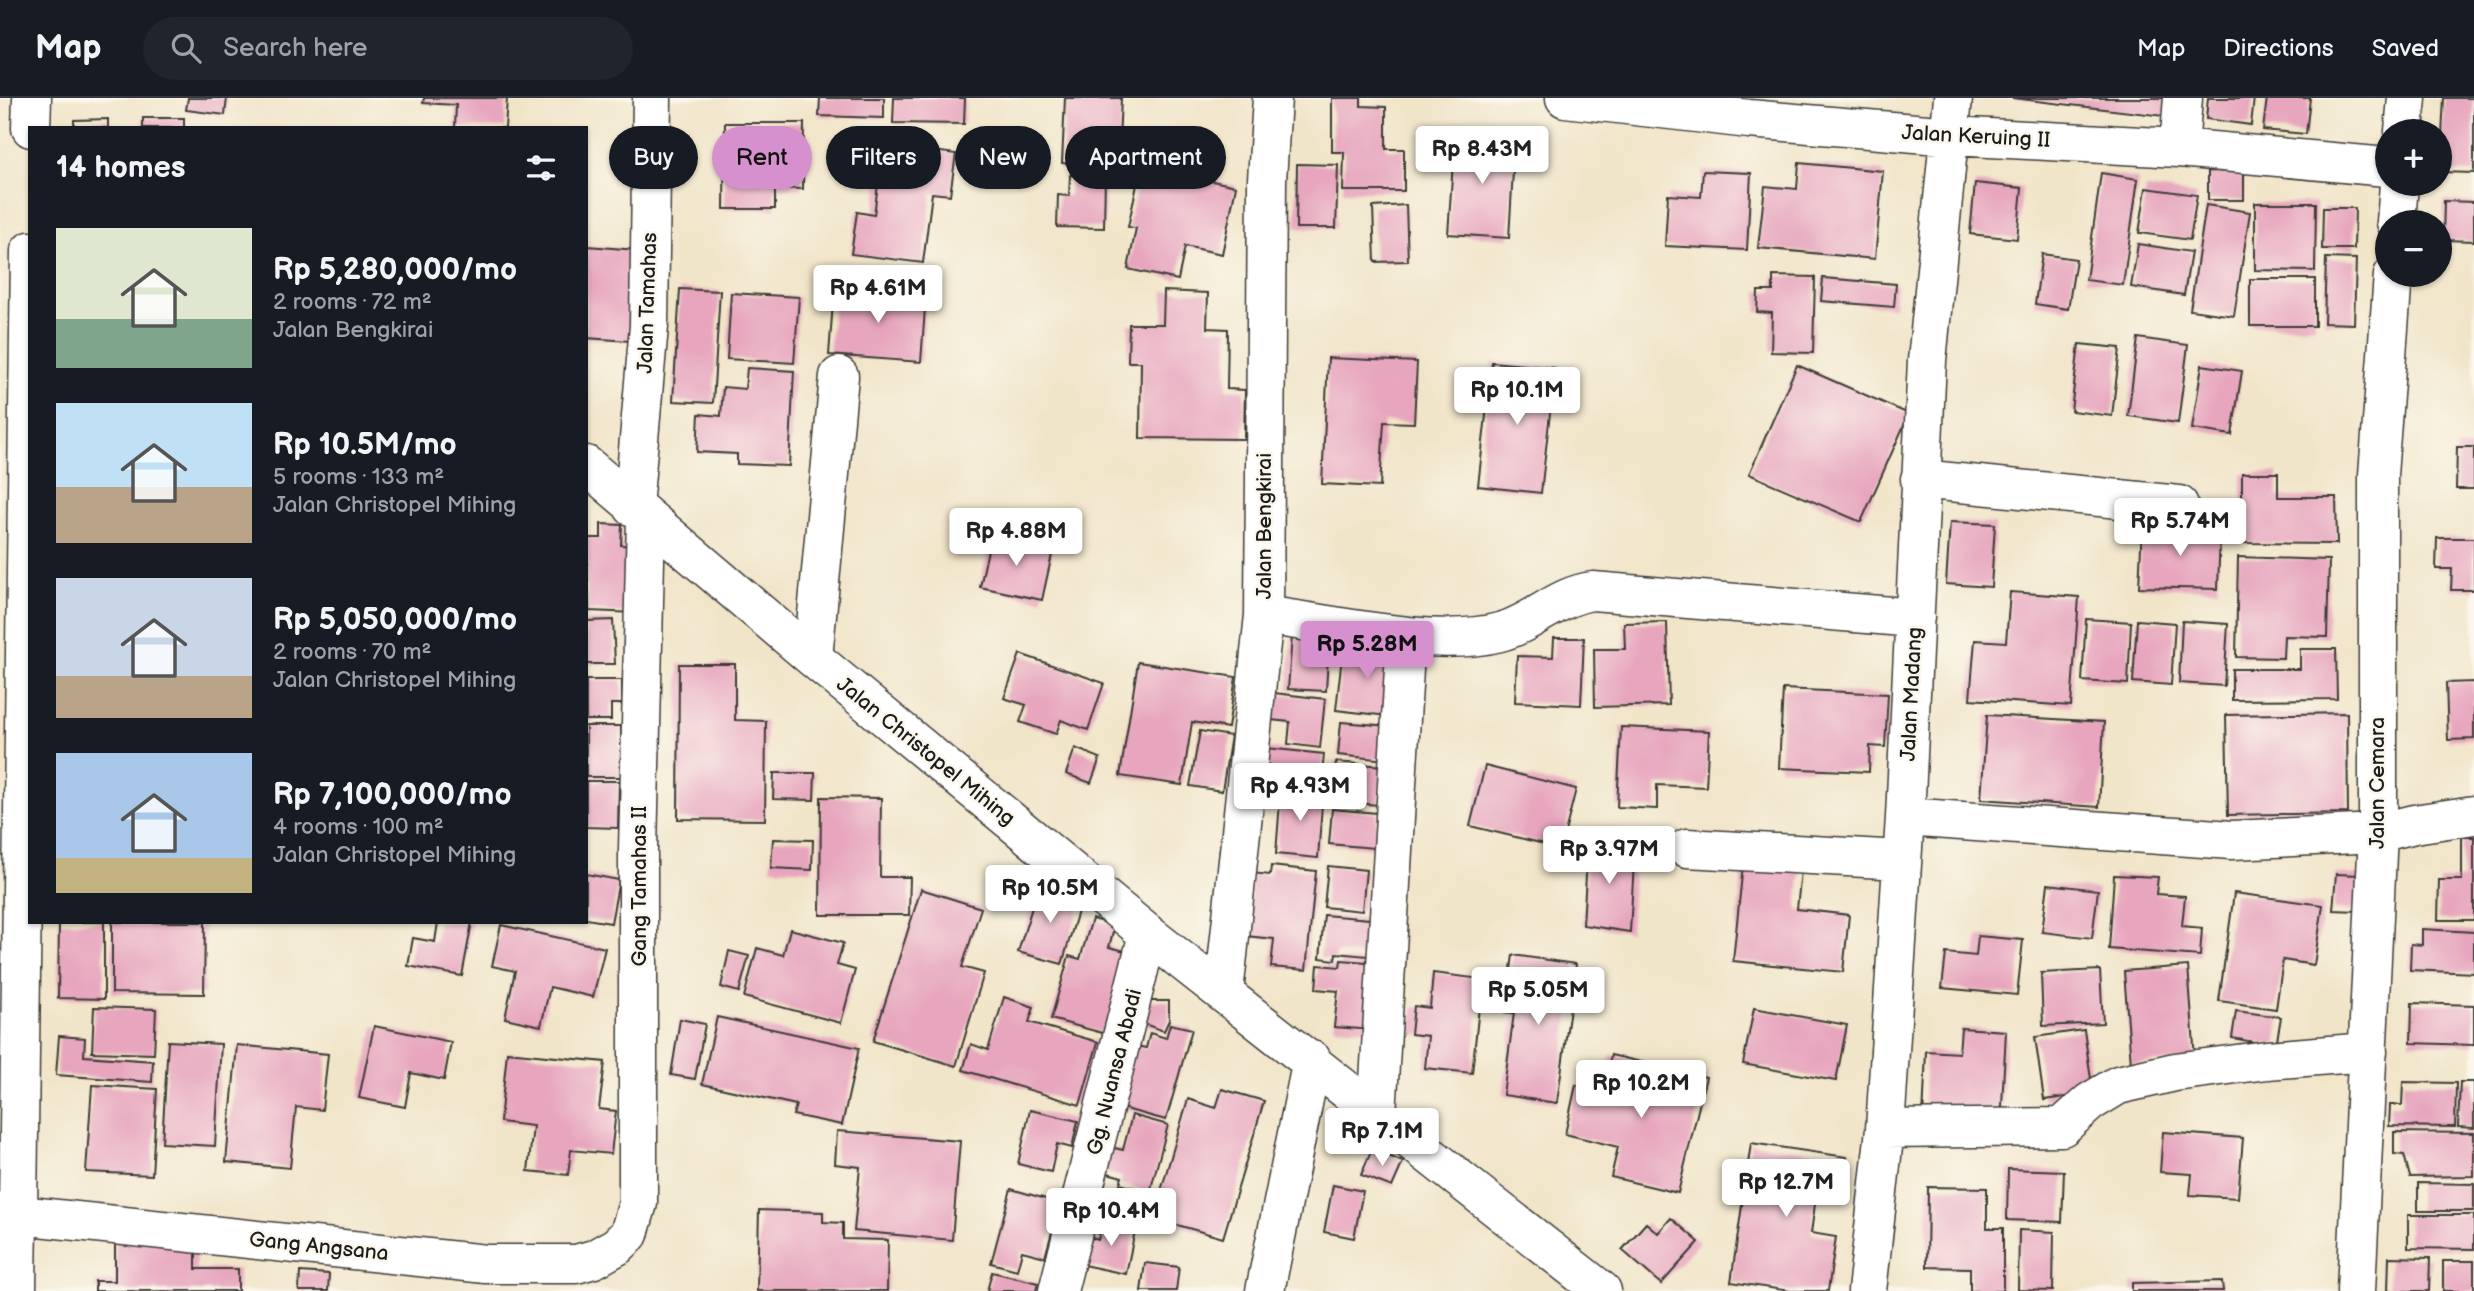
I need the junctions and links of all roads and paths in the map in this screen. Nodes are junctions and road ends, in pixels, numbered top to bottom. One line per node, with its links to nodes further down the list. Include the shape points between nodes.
1 (32, 98): 10 (street)
2 (652, 98): 20 (street, Jalan Tamahas, via 649,326)
3 (1272, 98): 21 (street, Jalan Bengkirai, via 1267,180)
4 (1565, 98): 8 (street, Jalan Keruing II)
5 (1953, 98): 11 (street, Jalan Madang)
6 (2183, 98): 12 (street)
7 (2407, 98): 9 (street)
8 (1750, 109): 11 (street, Jalan Keruing II)
9 (2405, 119)
10 (31, 126)
11 (1951, 136): 12 (street, Jalan Keruing II); 18 (street, Jalan Madang, via 1927,361)
12 (2179, 148): 13 (street, Jalan Keruing II)
13 (2375, 166)
14 (2392, 287): 28 (street, Jalan Cemara, via 2378,475)
15 (28, 334): 25 (street)
16 (839, 376): 24 (street)
17 (588, 467): 20 (street, Jalan Christopel Mihing)
18 (1920, 479): 19 (street); 22 (street, Jalan Madang)
19 (2179, 505)
20 (640, 513): 24 (street, Jalan Christopel Mihing); 38 (street, Gang Tamahas II, via 638,1203 629,1234)
21 (1264, 614): 23 (street); 32 (street, Jalan Bengkirai)
22 (1915, 618): 23 (street, via 1593,591 1567,597 1502,632); 27 (street, Jalan Madang)
23 (1406, 636): 35 (street)
24 (813, 657): 31 (street, Jalan Christopel Mihing)
25 (18, 751): 37 (street)
26 (2474, 815): 28 (street)
27 (1905, 817): 28 (street, via 2232,840); 30 (street, Jalan Madang)
28 (2378, 833): 33 (street, Jalan Cemara)
29 (1687, 848): 30 (street)
30 (1901, 860): 36 (street, Jalan Madang)
31 (1148, 934): 32 (street, Jalan Christopel Mihing); 41 (street, Gg. Nuansa Abadi)
32 (1224, 993): 34 (street, Jalan Christopel Mihing)
33 (2368, 1052): 36 (street, via 2175,1072 2118,1085 2063,1127); 44 (street, Jalan Cemara)
34 (1312, 1060): 35 (street, Jalan Christopel Mihing); 42 (street)
35 (1377, 1114): 39 (street, Jalan Christopel Mihing)
36 (1885, 1129): 43 (street, Jalan Madang)
37 (9, 1213): 38 (street, Gang Angsana, via 486,1264 576,1264); 40 (street)
38 (617, 1246)
39 (1583, 1284)
40 (17, 1291)
41 (1058, 1291)
42 (1265, 1291)
43 (1867, 1291)
44 (2356, 1291)

